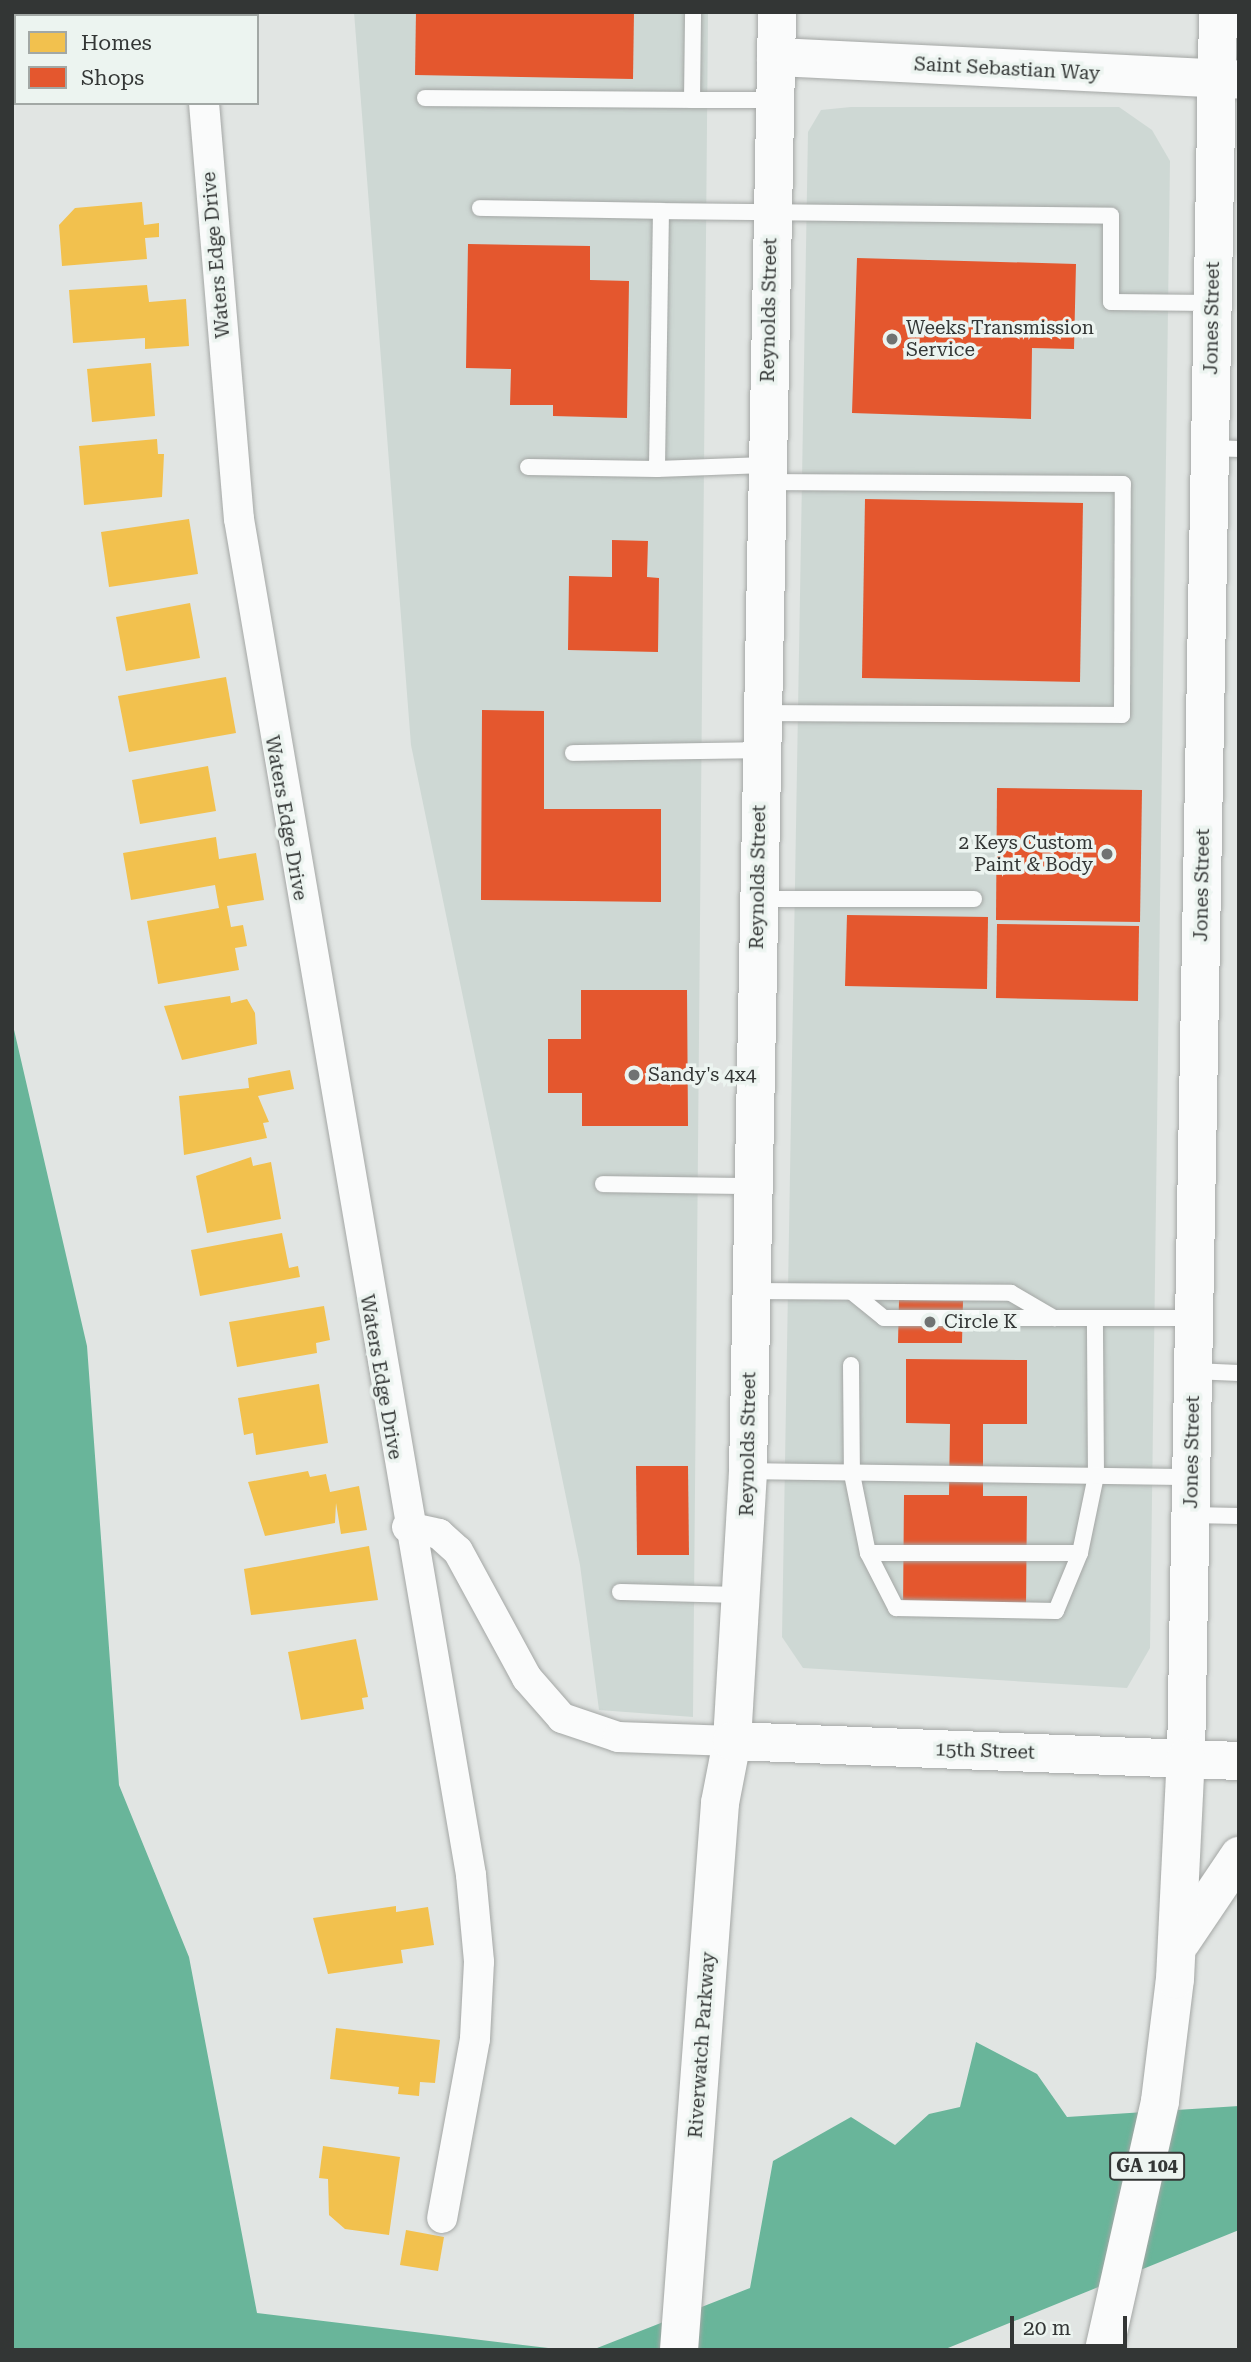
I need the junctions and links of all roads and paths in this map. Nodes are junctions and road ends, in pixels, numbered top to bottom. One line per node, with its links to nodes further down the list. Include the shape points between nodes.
1 (693, 12): 7 (lane)
2 (777, 12): 4 (main road, Reynolds Street)
3 (1218, 12): 5 (main road, Jones Street / GA 104)
4 (776, 57): 5 (main road, Saint Sebastian Way); 8 (main road, Reynolds Street)
5 (1228, 79): 13 (main road, Jones Street / GA 104)
6 (425, 98): 7 (lane)
7 (692, 100): 8 (lane)
8 (775, 100): 12 (main road, Reynolds Street)
9 (204, 105): 39 (street, Waters Edge Drive, via 239,519)
10 (480, 208): 11 (lane)
11 (661, 211): 12 (lane); 16 (lane)
12 (772, 213): 13 (lane, via 1111,216 1111,302); 17 (main road, Reynolds Street)
13 (1213, 303): 14 (main road, Jones Street / GA 104)
14 (1224, 449): 29 (main road, Jones Street / GA 104)
15 (528, 467): 16 (lane)
16 (657, 469): 17 (lane)
17 (766, 473): 18 (main road, Reynolds Street); 18 (lane, via 1123,484 1122,715)
18 (762, 713): 19 (main road, Reynolds Street)
19 (760, 750): 20 (lane); 21 (main road, Reynolds Street)
20 (573, 753)
21 (758, 899): 22 (lane); 24 (main road, Reynolds Street)
22 (974, 899)
23 (603, 1184): 24 (lane)
24 (752, 1186): 25 (main road, Reynolds Street)
25 (751, 1291): 26 (lane); 33 (main road, Reynolds Street)
26 (852, 1292): 27 (lane, via 1011,1293); 27 (lane, via 884,1318)
27 (1054, 1318): 28 (lane)
28 (1095, 1318): 29 (lane); 35 (lane)
29 (1194, 1318): 31 (main road, Jones Street / GA 104)
30 (851, 1365): 34 (lane)
31 (1193, 1371): 32 (lane); 36 (main road, Jones Street / GA 104)
32 (1239, 1373)
33 (748, 1471): 34 (lane); 43 (main road, Reynolds Street)
34 (852, 1474): 35 (lane); 40 (lane)
35 (1096, 1476): 36 (lane); 41 (lane)
36 (1192, 1476): 37 (main road, Jones Street / GA 104)
37 (1191, 1516): 38 (lane); 45 (main road, Jones Street / GA 104)
38 (1239, 1516)
39 (407, 1527): 44 (street, via 439,1534 458,1551 527,1678 562,1718 618,1737); 49 (street, Waters Edge Drive, via 471,1875 479,1962 465,2118)
40 (868, 1553): 41 (lane); 41 (lane, via 896,1608 1056,1611)
41 (1080, 1553)
42 (620, 1592): 43 (lane)
43 (744, 1595): 44 (main road, Reynolds Street)
44 (732, 1741): 45 (main road, 15th Street); 50 (main road, Riverwatch Parkway, via 720,1803)
45 (1186, 1758): 46 (main road, 15th Street); 48 (main road, GA 104)
46 (1239, 1760)
47 (1239, 1856): 48 (main road)
48 (1176, 1965): 51 (main road, GA 104, via 1160,2101)
49 (442, 2218)
50 (679, 2350)
51 (1104, 2350)

